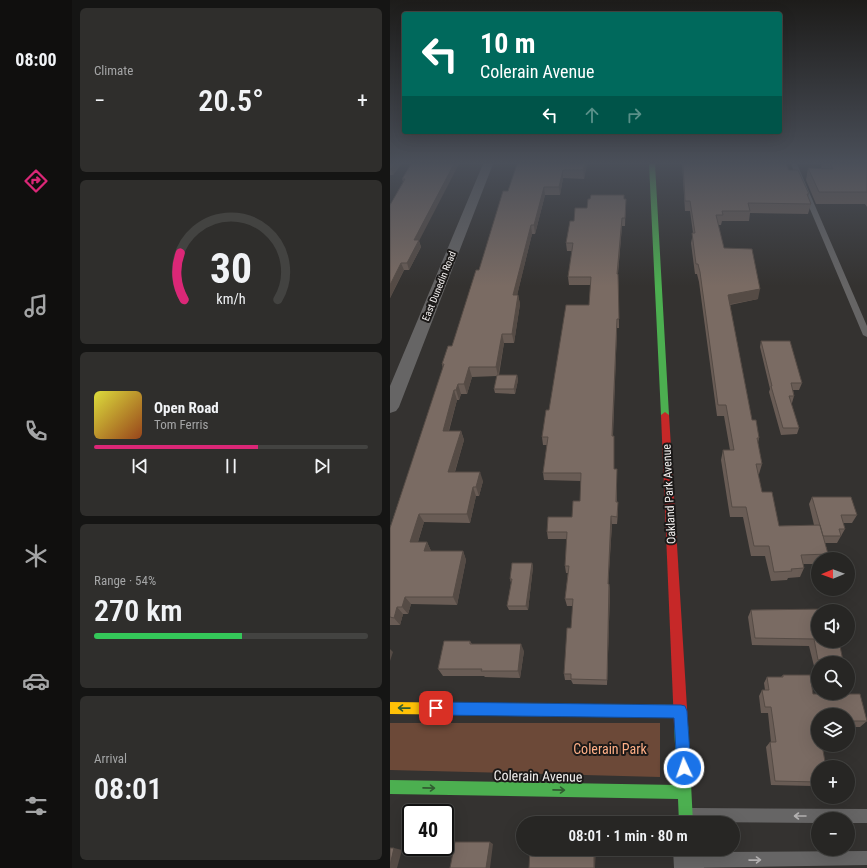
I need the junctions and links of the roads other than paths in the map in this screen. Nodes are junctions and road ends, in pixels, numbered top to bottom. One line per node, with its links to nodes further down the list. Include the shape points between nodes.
1 (472, 205): 5 (street, East Dunedin Road)
2 (654, 205): 7 (street, Oakland Park Avenue)
3 (811, 205): 4 (lane)
4 (867, 335)
5 (390, 407)
6 (390, 708): 7 (street, one-way to 6)
7 (681, 711): 9 (street, Oakland Park Avenue)
8 (390, 787): 9 (street, Colerain Avenue, one-way to 9)
9 (685, 792): 10 (street, Oakland Park Avenue)
10 (686, 816)
11 (867, 816): 12 (lane, one-way to 12)
12 (740, 818)
13 (867, 858): 14 (lane, one-way to 13)
14 (688, 860)

